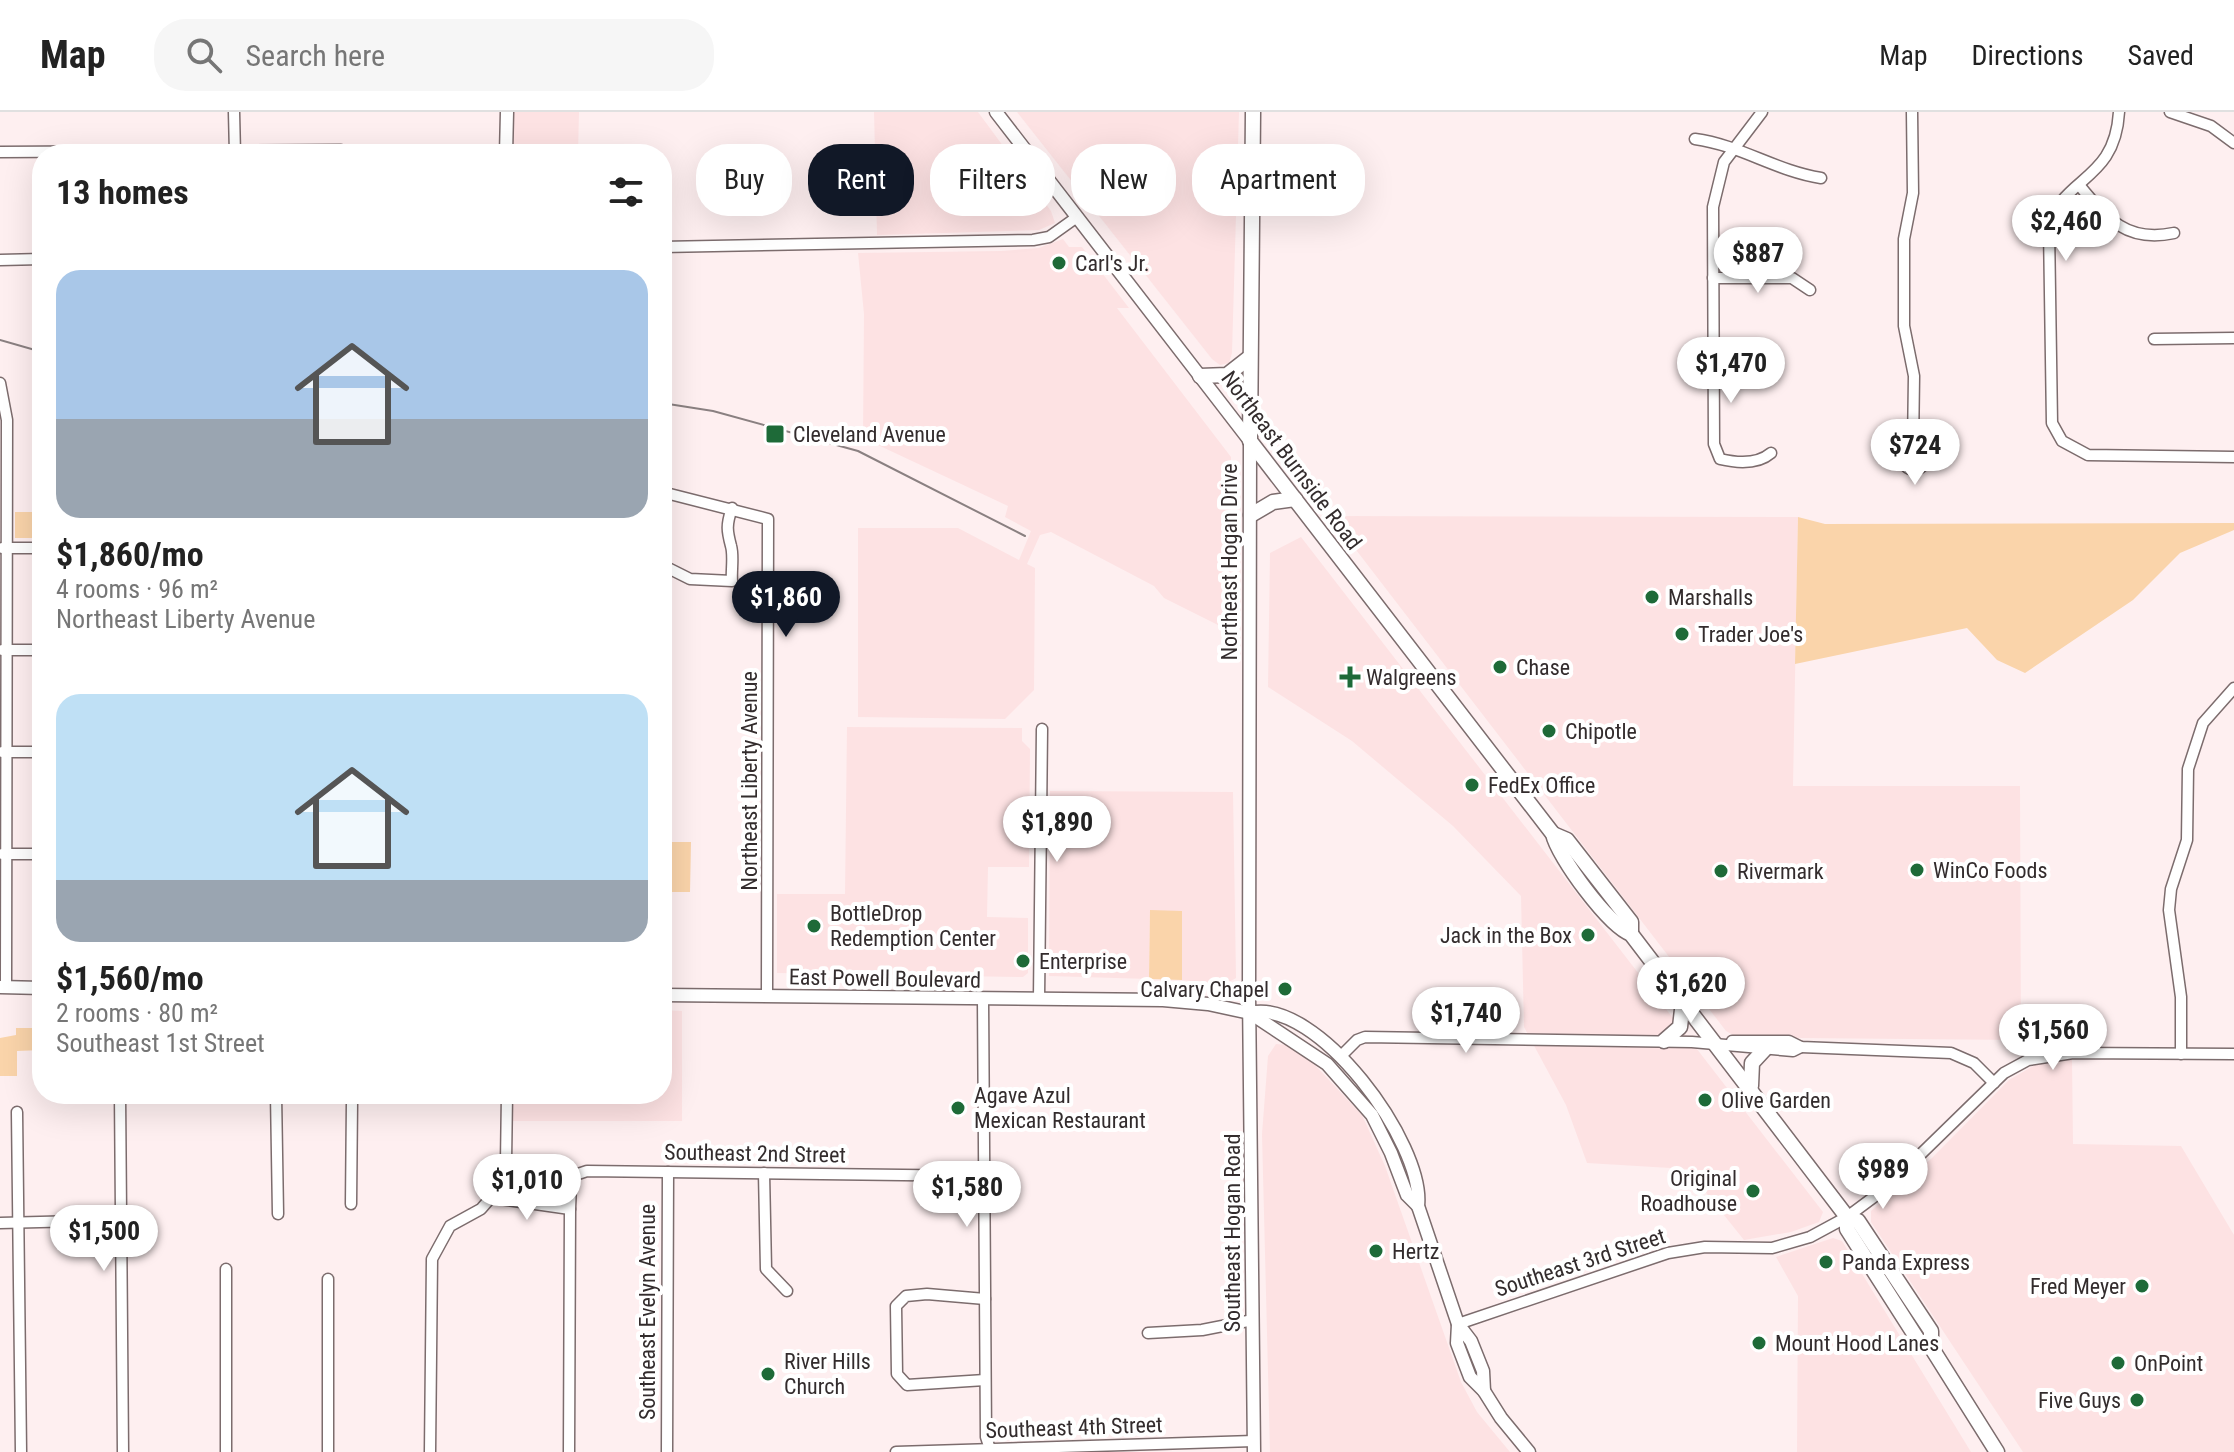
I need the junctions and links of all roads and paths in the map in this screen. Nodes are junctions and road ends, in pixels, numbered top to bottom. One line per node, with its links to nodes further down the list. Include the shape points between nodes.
1 (234, 112): 11 (street)
2 (507, 112): 12 (main road)
3 (996, 112): 18 (main road, Northeast Burnside Road)
4 (1253, 112): 27 (highway, Northeast Hogan Drive)
5 (1762, 112): 13 (street)
6 (1912, 112): 31 (street, via 1913,193 1904,239 1904,326 1914,376)
7 (2119, 112): 17 (street, via 2106,160)
8 (2170, 112): 10 (street, via 2211,126)
9 (1695, 139): 13 (street)
10 (2234, 143)
11 (235, 144)
12 (506, 144)
13 (1734, 147): 16 (street, via 1783,170); 23 (street, via 1717,182)
14 (0, 152): 15 (street)
15 (32, 152)
16 (1821, 178)
17 (2079, 185): 19 (street, via 2098,208 2135,234 2153,238); 33 (street, via 2056,208 2049,238 2050,413 2066,452)
18 (1077, 217): 20 (street, via 1049,237 1033,240); 28 (main road, Northeast Burnside Road)
19 (2174, 233)
20 (672, 247)
21 (32, 259): 22 (street)
22 (0, 260)
23 (1713, 278): 24 (street, via 1792,278); 32 (street, via 1714,444 1720,459 1734,462 1756,461)
24 (1810, 290)
25 (2234, 338): 26 (street)
26 (2154, 339)
27 (1250, 357): 28 (highway, via 1227,375); 30 (highway, Northeast Hogan Drive)
28 (1200, 376): 30 (main road, Northeast Burnside Road)
29 (0, 383): 38 (street, via 7,414)
30 (1250, 441): 35 (highway, Northeast Burnside Road); 37 (main road, Northeast Hogan Drive)
31 (1913, 447)
32 (1771, 453)
33 (2234, 457)
34 (672, 494): 36 (street)
35 (1295, 499): 37 (highway, via 1273,502); 47 (highway, Northeast Burnside Road)
36 (732, 508): 40 (street, via 726,538 732,581 690,579); 56 (street, Northeast Liberty Avenue, via 768,519)
37 (1251, 515): 60 (main road, Northeast Hogan Drive)
38 (3, 548): 39 (street); 41 (street)
39 (32, 548)
40 (672, 570)
41 (3, 650): 42 (street); 45 (street)
42 (32, 650)
43 (2234, 688): 65 (street, via 2203,723 2188,769 2187,840 2169,910 2180,984)
44 (1042, 729): 58 (street)
45 (3, 752): 46 (street); 48 (street)
46 (32, 752)
47 (1553, 834): 50 (highway, Northeast Burnside Road, via 1556,849); 51 (highway, Northeast Burnside Road, via 1567,840)
48 (3, 854): 49 (street); 53 (street)
49 (32, 854)
50 (1571, 868): 51 (highway, via 1609,905); 52 (highway, Northeast Burnside Road, via 1619,930)
51 (1619, 906): 52 (highway, Northeast Burnside Road, via 1631,922)
52 (1631, 934): 59 (highway, Northeast Burnside Road)
53 (3, 987): 54 (main road)
54 (32, 988)
55 (672, 995): 56 (main road, East Powell Boulevard)
56 (767, 996): 57 (main road, East Powell Boulevard)
57 (983, 999): 58 (main road, East Powell Boulevard); 79 (street)
58 (1039, 999): 60 (main road, East Powell Boulevard, via 1188,1001)
59 (1683, 1001): 61 (highway, via 1680,1027); 62 (highway, Northeast Burnside Road)
60 (1250, 1013): 67 (main road, East Powell Boulevard, via 1264,1010 1288,1020); 71 (main road, East Powell Boulevard, via 1327,1064); 93 (main road, Southeast Hogan Road)
61 (1664, 1041): 62 (street); 67 (street, via 1365,1037)
62 (1717, 1043): 63 (street, via 1789,1041); 64 (street); 69 (highway, Northeast Burnside Road)
63 (1801, 1047): 64 (street); 68 (street, via 1951,1053 1974,1063)
64 (1765, 1049): 69 (highway, via 1752,1063)
65 (2181, 1054): 66 (street, Southeast 3rd Street); 68 (street, Southeast 3rd Street, via 2053,1054 2017,1065)
66 (2234, 1054)
67 (1341, 1056): 70 (main road, East Powell Boulevard)
68 (1994, 1083): 85 (street, Southeast 3rd Street, via 1918,1160)
69 (1751, 1086): 85 (highway, Northeast Burnside Road)
70 (1375, 1095): 71 (main road); 82 (main road, East Powell Boulevard, via 1409,1160 1420,1191)
71 (1363, 1102): 82 (main road, East Powell Boulevard, via 1384,1135 1407,1195)
72 (120, 1104): 86 (street)
73 (276, 1104): 84 (street)
74 (352, 1104): 81 (street)
75 (507, 1104): 80 (street, via 506,1168)
76 (17, 1112): 87 (street)
77 (668, 1172): 78 (street, Southeast 2nd Street); 83 (street, Southeast 2nd Street, via 575,1175); 105 (street, Southeast Evelyn Avenue)
78 (764, 1173): 79 (street, Southeast 2nd Street); 91 (street, via 766,1269)
79 (983, 1176): 92 (street)
80 (493, 1198): 83 (street); 103 (street, via 443,1234 432,1259)
81 (351, 1204)
82 (1418, 1206): 94 (main road, East Powell Boulevard)
83 (570, 1209): 104 (street)
84 (278, 1214)
85 (1847, 1217): 94 (street, Southeast 3rd Street, via 1810,1237 1772,1248 1705,1247 1668,1253); 108 (highway, Northeast Burnside Road, via 1847,1229)
86 (120, 1220): 87 (street); 100 (street)
87 (19, 1222): 88 (street); 99 (street)
88 (0, 1223)
89 (226, 1269): 101 (street)
90 (328, 1279): 102 (street)
91 (787, 1291)
92 (985, 1299): 96 (street); 96 (street, via 906,1296 896,1306 895,1334 897,1374 907,1385)
93 (1253, 1320): 95 (street); 97 (main road, Southeast Hogan Road)
94 (1458, 1324): 107 (main road, East Powell Boulevard, via 1483,1371 1484,1391)
95 (1148, 1333)
96 (985, 1380): 98 (street)
97 (1254, 1447): 98 (street, Southeast 4th Street)
98 (991, 1451): 106 (street, Southeast 4th Street)
99 (21, 1452)
100 (123, 1452)
101 (226, 1452)
102 (328, 1452)
103 (430, 1452)
104 (569, 1452)
105 (667, 1452)
106 (896, 1452)
107 (1529, 1452)
108 (1997, 1452)

